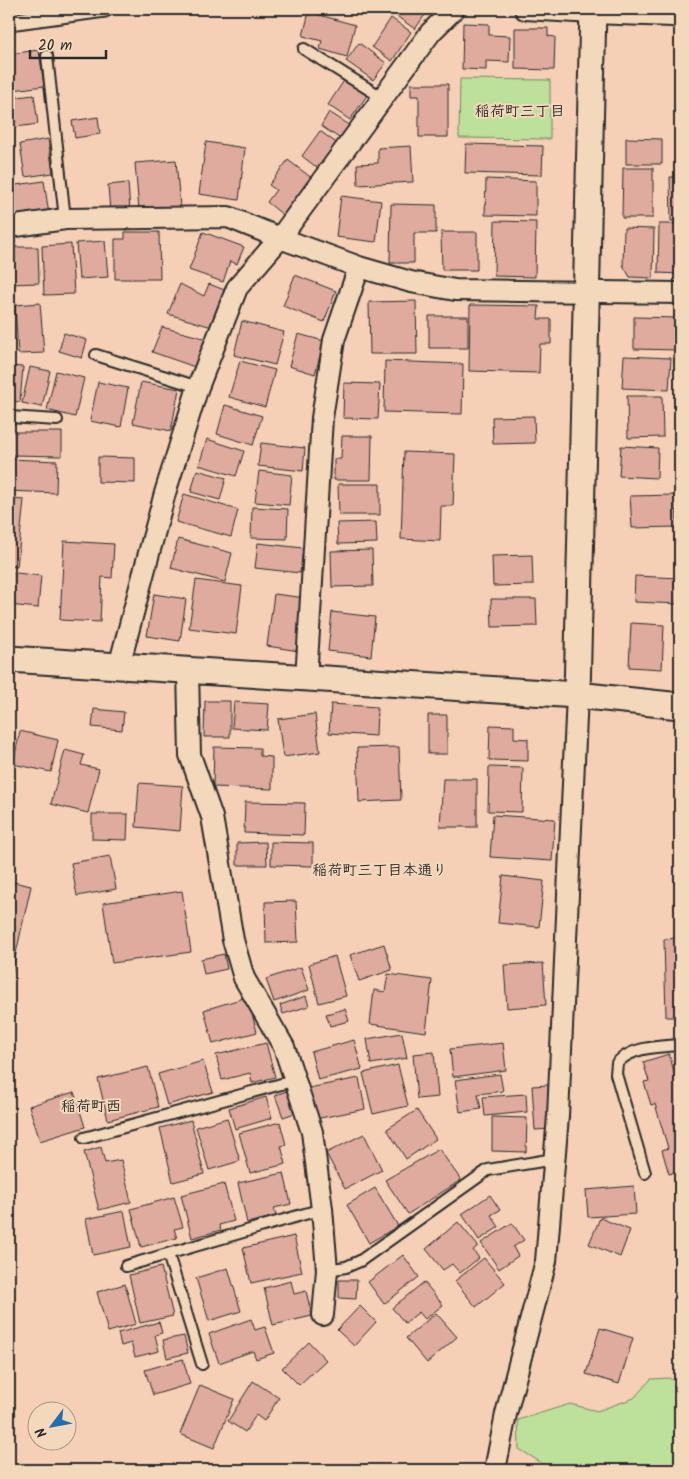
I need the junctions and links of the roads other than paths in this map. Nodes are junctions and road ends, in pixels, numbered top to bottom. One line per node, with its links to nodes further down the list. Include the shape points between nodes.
1 (105, 9): 6 (street)
2 (454, 9): 9 (street, via 431,32)
3 (525, 9): 4 (street)
4 (593, 11): 5 (street); 14 (street)
5 (680, 17)
6 (9, 22)
7 (304, 49): 9 (lane)
8 (46, 56): 10 (lane)
9 (383, 98): 12 (street)
10 (65, 219): 11 (street); 12 (street, via 228,217)
11 (9, 227)
12 (280, 238): 13 (street); 17 (street, via 237,288)
13 (359, 267): 14 (street, via 455,290); 23 (street, via 334,340 322,418)
14 (587, 292): 15 (street); 24 (street)
15 (680, 293)
16 (96, 355): 17 (lane)
17 (198, 388): 21 (street, via 165,493)
18 (9, 416): 19 (lane)
19 (57, 420)
20 (9, 659): 21 (street)
21 (119, 666): 22 (street)
22 (188, 671): 23 (street); 27 (street, via 190,755 212,817 233,940 244,978 284,1047)
23 (306, 679): 24 (street)
24 (577, 696): 25 (street); 29 (street)
25 (680, 706)
26 (680, 1045): 30 (lane, via 640,1049 624,1055 617,1063 616,1074)
27 (296, 1080): 28 (lane); 31 (street, via 312,1132)
28 (84, 1138)
29 (554, 1159): 34 (lane, via 488,1170 360,1261); 37 (street, via 546,1261 506,1414)
30 (645, 1173)
31 (322, 1209): 32 (lane); 34 (street)
32 (168, 1254): 33 (lane); 36 (lane)
33 (126, 1266)
34 (327, 1270): 35 (street)
35 (323, 1315)
36 (202, 1364)
37 (495, 1470)

